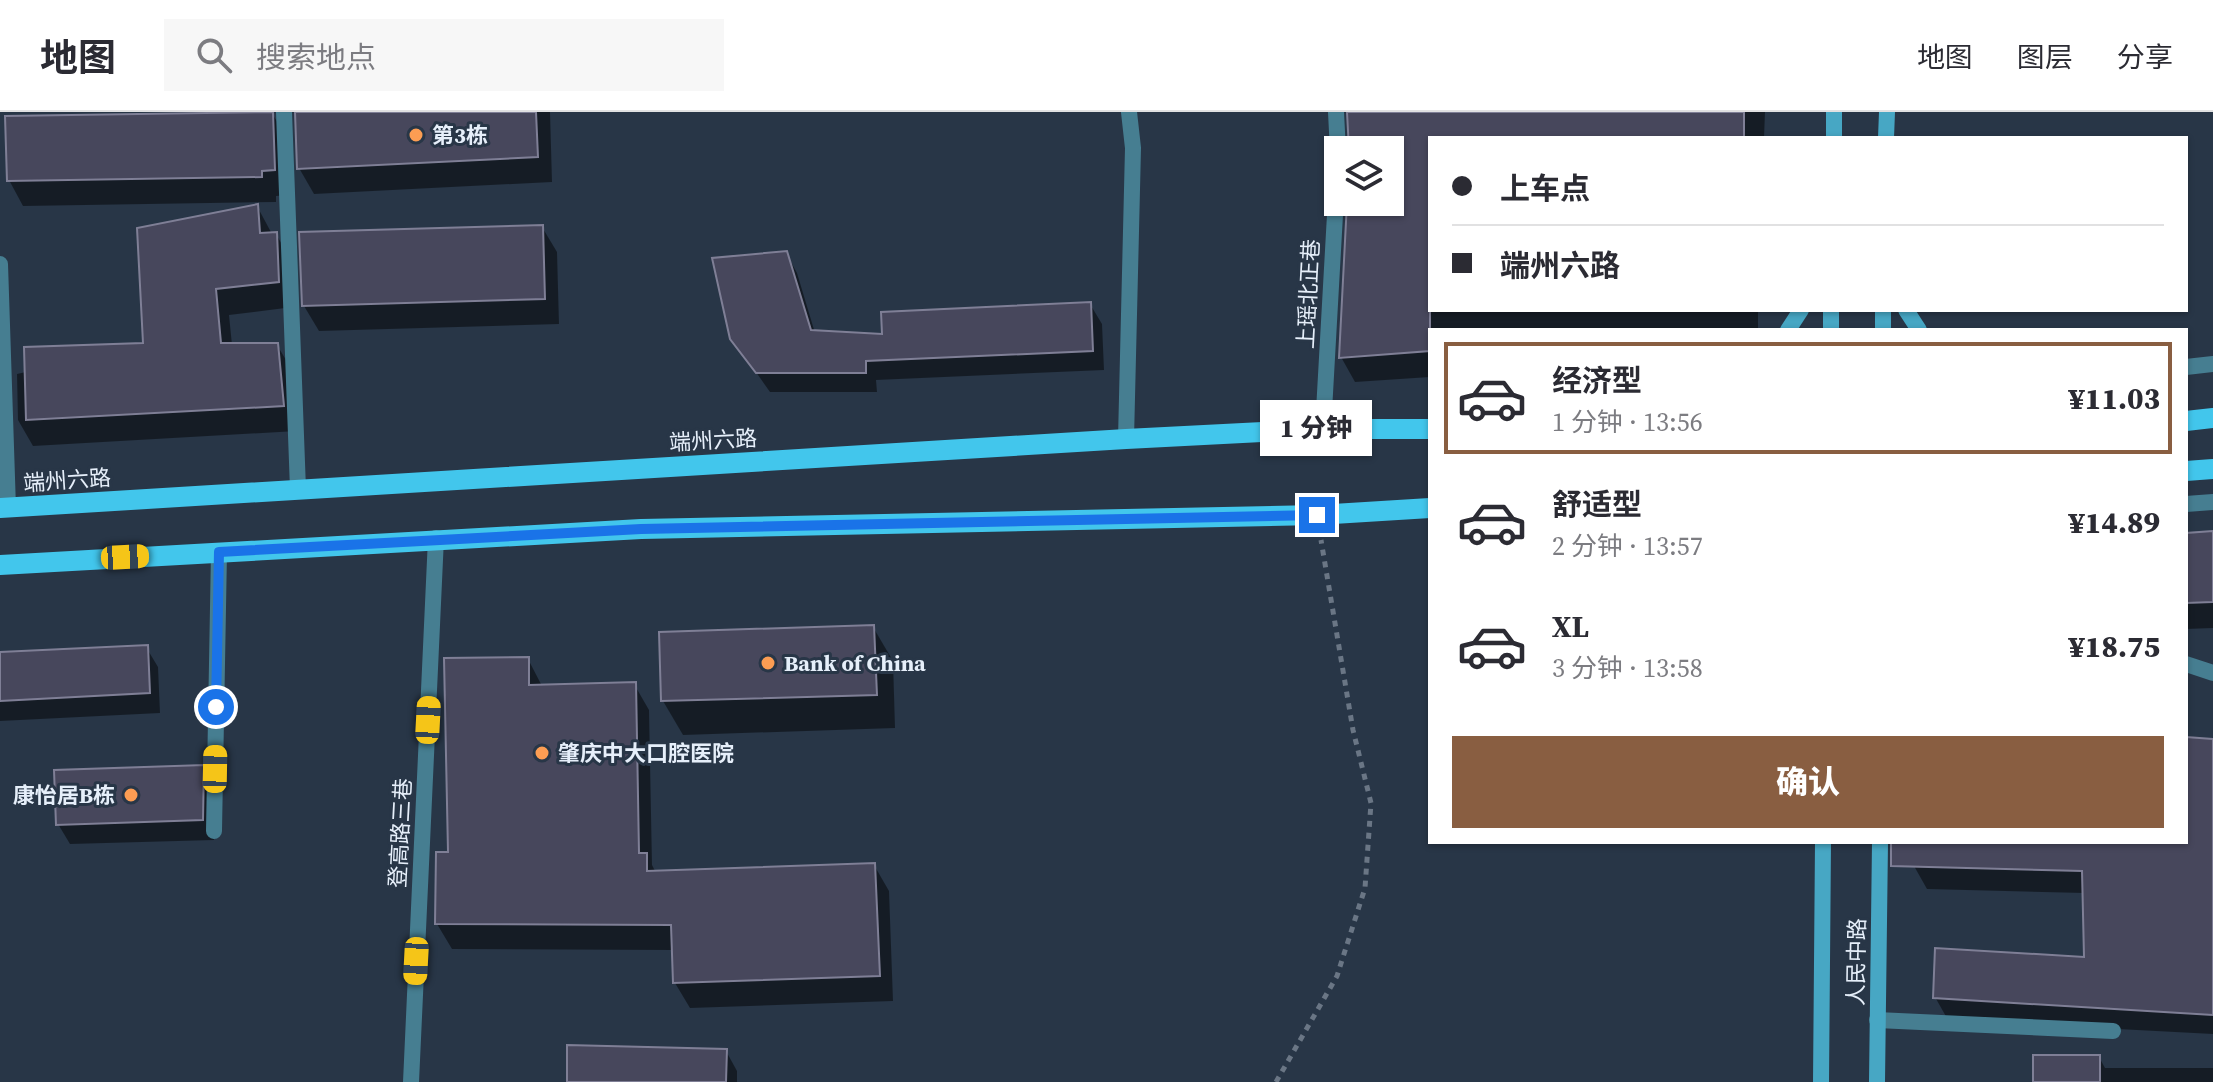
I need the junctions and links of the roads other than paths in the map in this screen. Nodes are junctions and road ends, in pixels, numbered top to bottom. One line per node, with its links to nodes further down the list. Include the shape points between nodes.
1 (284, 112): 20 (street)
2 (1129, 112): 17 (street, via 1133,148)
3 (1336, 112): 6 (street)
4 (1834, 112): 7 (main road)
5 (1887, 112): 8 (main road)
6 (1337, 136)
7 (1834, 136)
8 (1886, 136)
9 (1335, 216): 15 (street, 上瑶北正巷)
10 (0, 264): 23 (street)
11 (2213, 364): 12 (street)
12 (2188, 367)
13 (2213, 418): 14 (main road)
14 (2188, 421)
15 (1323, 429): 16 (main road, 端州六路); 17 (main road, 端州六路)
16 (1428, 429)
17 (1126, 439): 20 (main road, 端州六路)
18 (2213, 469): 19 (main road)
19 (2188, 471)
20 (298, 489): 23 (main road, 端州六路)
21 (2213, 502): 22 (street)
22 (2188, 504)
23 (4, 508)
24 (1428, 508): 25 (main road)
25 (436, 538): 26 (main road); 35 (street, 登高路三巷)
26 (219, 552): 27 (main road); 30 (street)
27 (0, 565)
28 (2188, 665): 29 (street)
29 (2213, 673)
30 (214, 831)
31 (1823, 844): 36 (main road, 人民中路)
32 (1880, 844): 33 (main road, 人民中路)
33 (1877, 1020): 34 (street); 37 (main road, 人民中路)
34 (2113, 1031)
35 (411, 1082)
36 (1821, 1082)
37 (1877, 1082)

